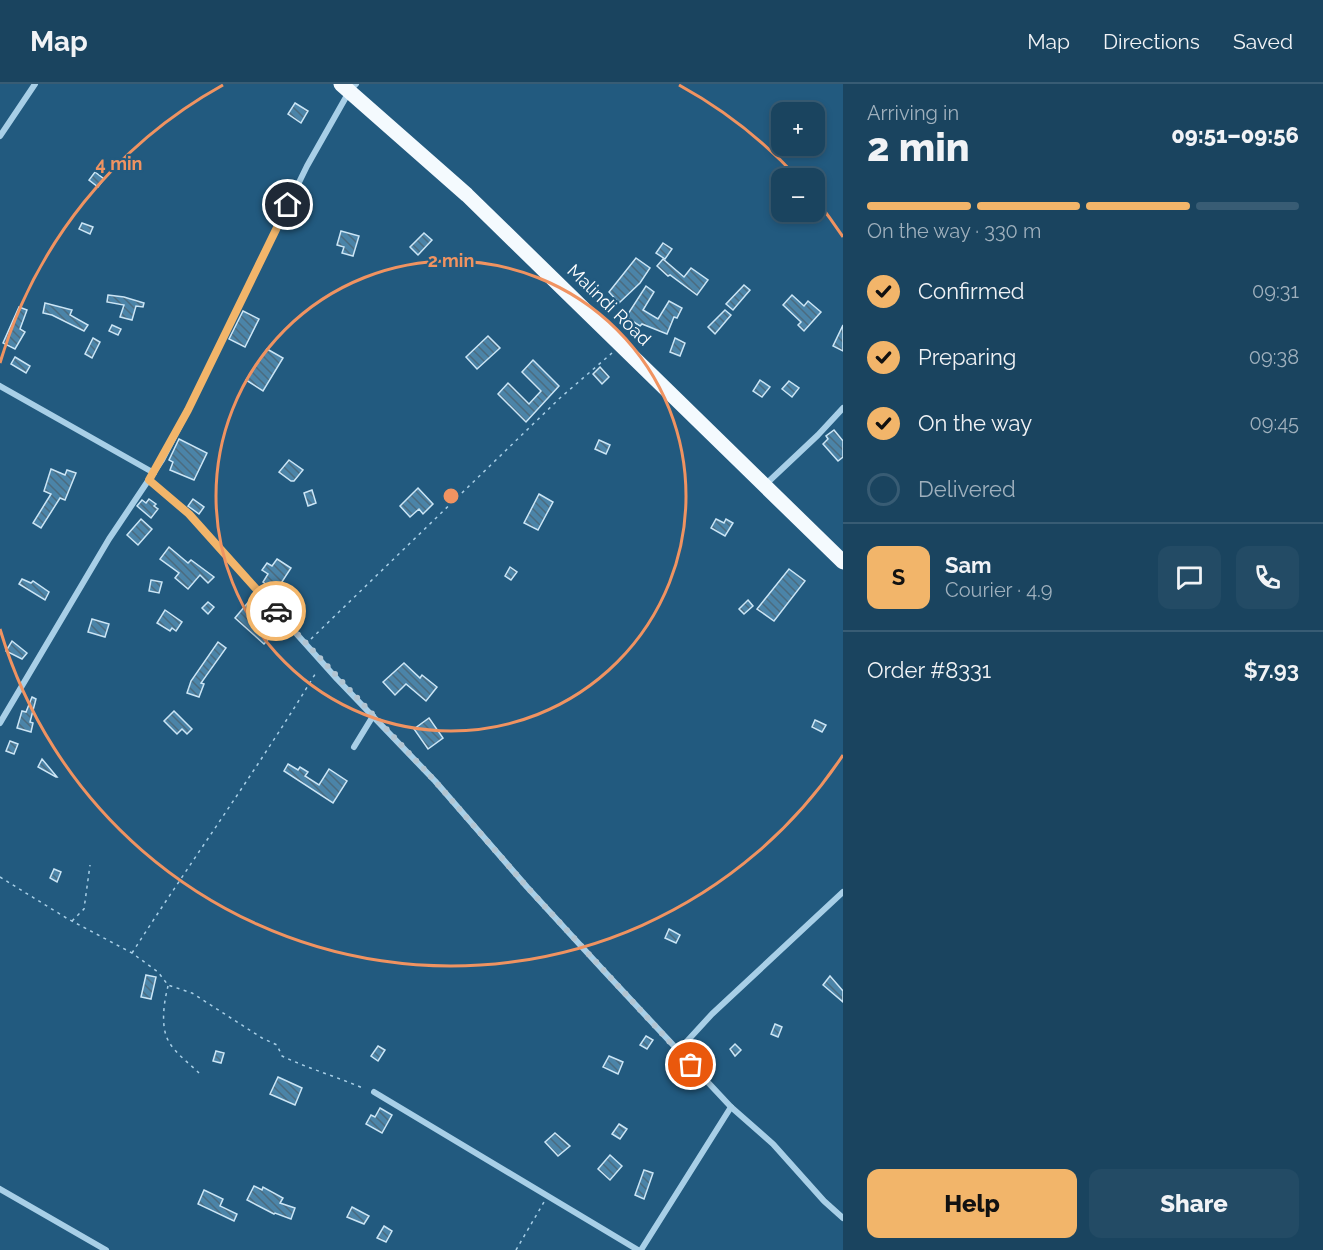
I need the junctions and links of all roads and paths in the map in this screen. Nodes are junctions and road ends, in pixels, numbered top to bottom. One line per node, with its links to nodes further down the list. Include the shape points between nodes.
1 (35, 84): 3 (street)
2 (349, 86): 4 (highway, Malindi Road); 7 (street)
3 (0, 136)
4 (622, 345): 9 (highway, Malindi Road); 11 (path, via 560,398)
5 (0, 387): 7 (street)
6 (843, 408): 9 (street)
7 (154, 473): 8 (street)
8 (149, 480): 11 (street, via 189,514); 14 (street, via 109,538)
9 (765, 485): 10 (highway, Malindi Road)
10 (843, 562)
11 (306, 644): 12 (street)
12 (322, 662): 13 (street); 20 (path, via 277,737)
13 (373, 716): 15 (street); 22 (street)
14 (0, 723)
15 (354, 747)
16 (90, 865): 19 (path, via 84,909)
17 (0, 877): 19 (path)
18 (843, 892): 22 (street, via 712,1014)
19 (72, 921): 20 (path)
20 (132, 953): 21 (path, via 158,972)
21 (168, 985): 23 (path, via 164,1002 169,1042); 24 (path, via 192,993 305,1068)
22 (678, 1051): 25 (street)
23 (200, 1073)
24 (374, 1092): 27 (street)
25 (731, 1107): 28 (street); 31 (street)
26 (0, 1189): 29 (street)
27 (548, 1196): 30 (path); 31 (street)
28 (843, 1218)
29 (106, 1250)
30 (516, 1250)
31 (639, 1250)

